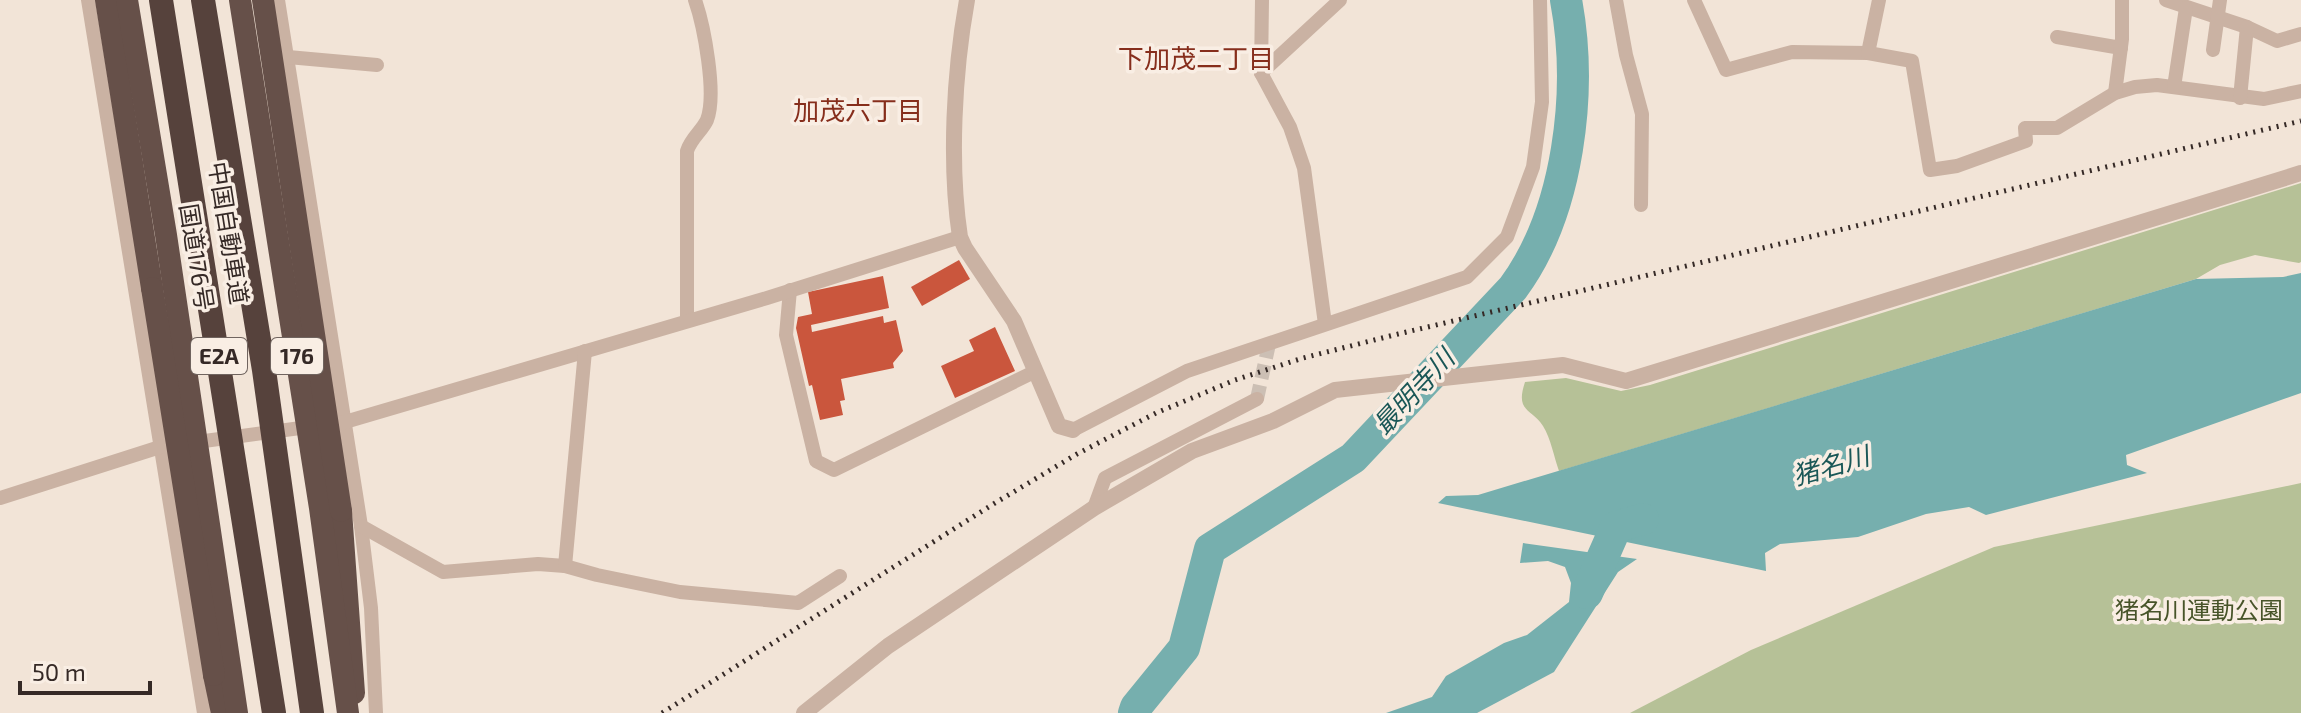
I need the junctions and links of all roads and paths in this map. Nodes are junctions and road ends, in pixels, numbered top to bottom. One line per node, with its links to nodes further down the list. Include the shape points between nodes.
1 (88, 0): 46 (street)
2 (106, 0): 53 (highway, bridge)
3 (127, 0): 54 (highway, 国道176号, bridge)
4 (161, 0): 55 (highway, 中国自動車道 / E2A, bridge)
5 (203, 0): 56 (highway, 中国自動車道 / E2A, bridge, via 264,370)
6 (240, 0): 57 (highway, 176, bridge)
7 (263, 0): 58 (highway, bridge, via 341,511)
8 (278, 0): 28 (street)
9 (695, 0): 39 (street, via 705,35 709,107 706,123 687,151)
10 (967, 0): 37 (street, via 955,135)
11 (1262, 0): 30 (street)
12 (1340, 0): 30 (street)
13 (1540, 0): 40 (street, via 1540,115 1533,167 1507,237 1467,277)
14 (1616, 0): 36 (street, via 1642,114)
15 (1694, 0): 27 (street, via 1726,70 1792,52)
16 (1879, 0): 27 (street)
17 (2122, 0): 25 (street)
18 (2166, 0): 20 (street)
19 (2220, 0): 21 (street)
20 (2186, 8): 21 (street); 31 (street)
21 (2218, 17): 22 (street); 26 (street)
22 (2247, 27): 23 (street, via 2277,41); 34 (street)
23 (2301, 34)
24 (2057, 37): 25 (street)
25 (2121, 48): 33 (street)
26 (2213, 50)
27 (1868, 53): 33 (street, via 1912,61 1930,170 2026,141 2025,128 2057,128)
28 (288, 57): 29 (street); 44 (street)
29 (377, 65)
30 (1261, 73): 40 (street, via 1290,127 1304,168)
31 (2174, 87): 33 (street); 34 (street)
32 (2301, 91): 34 (street)
33 (2115, 93)
34 (2240, 98)
35 (2301, 173): 48 (street, via 1626,381 1563,365 1335,390 1273,421 1192,451)
36 (1641, 205)
37 (960, 237): 38 (street); 42 (street, via 1014,321)
38 (790, 290): 39 (street); 42 (street, via 786,335 816,461 834,470)
39 (687, 321): 41 (street)
40 (1325, 324): 45 (street, via 1187,371)
41 (585, 351): 44 (street); 50 (street)
42 (1034, 372): 45 (street, via 1059,426)
43 (1257, 399): 48 (street, via 1105,478)
44 (345, 422): 46 (street); 49 (street)
45 (1073, 430)
46 (160, 447): 47 (street); 52 (street)
47 (0, 498)
48 (1094, 508): 60 (street, via 888,646)
49 (361, 526): 50 (street, via 443,572); 59 (street)
50 (565, 566): 51 (street, via 680,592 798,603)
51 (840, 576)
52 (204, 713)
53 (222, 713)
54 (237, 713)
55 (274, 713)
56 (312, 713)
57 (348, 713)
58 (356, 713)
59 (376, 713)
60 (804, 713)

